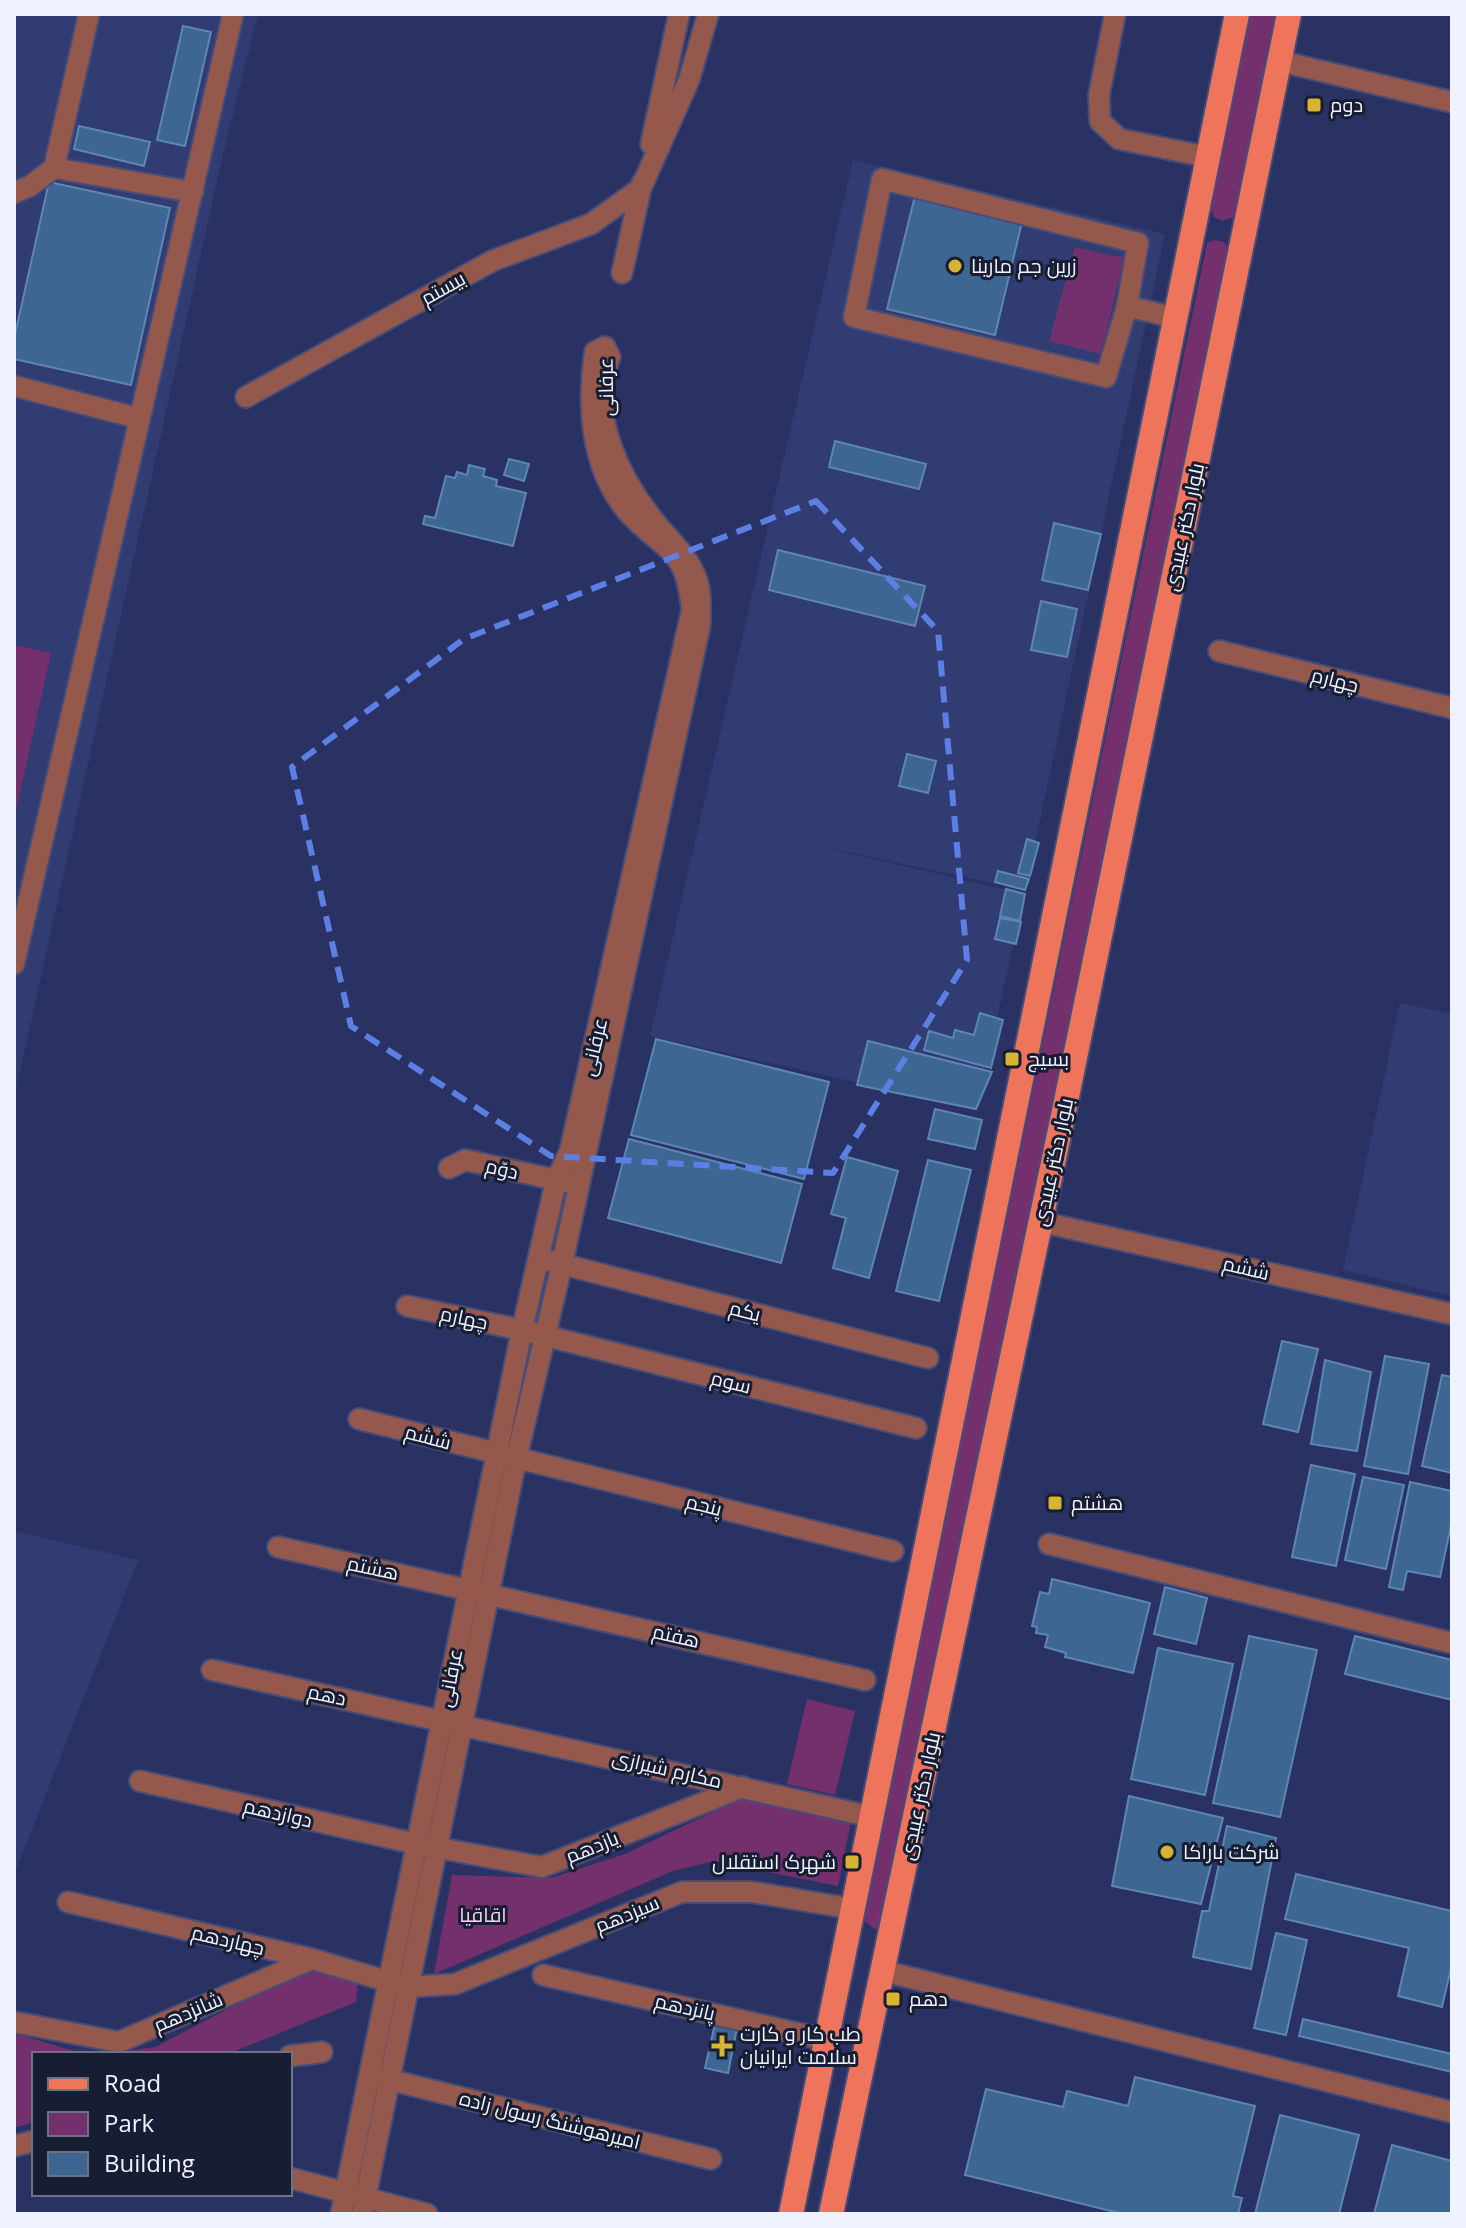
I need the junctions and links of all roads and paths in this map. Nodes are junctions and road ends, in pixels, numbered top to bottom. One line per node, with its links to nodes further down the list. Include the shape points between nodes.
1 (89, 14): 11 (street)
2 (233, 14): 13 (street)
3 (679, 14): 12 (street)
4 (708, 14): 12 (street, via 689,80)
5 (1115, 14): 10 (street, via 1099,95 1100,121 1107,131 1132,143)
6 (1237, 14): 10 (main road, بلوار دکتر عبیدی)
7 (1289, 14): 8 (main road, بلوار دکتر عبیدی)
8 (1279, 61): 9 (street); 27 (main road, بلوار دکتر عبیدی)
9 (1452, 102)
10 (1208, 157): 17 (main road, بلوار دکتر عبیدی)
11 (54, 168): 13 (street); 14 (street)
12 (641, 188): 15 (street); 19 (street, بیستم, via 591,224 492,261)
13 (193, 192): 20 (street)
14 (14, 193)
15 (622, 273)
16 (1127, 306): 16 (street, via 1138,243 882,179 854,317 1106,377); 17 (street)
17 (1176, 318): 48 (main road, بلوار دکتر عبیدی)
18 (14, 386): 20 (street)
19 (246, 397)
20 (138, 418): 23 (street)
21 (1219, 651): 22 (street, چهارم)
22 (1452, 708)
23 (14, 964)
24 (449, 1168): 25 (street, دوّم, via 465,1160)
25 (556, 1181): 26 (street, دوّم); 26 (street, عرفانی, via 570,1151 692,610 689,577 671,550 627,511 600,468 590,388 595,352 605,347 610,357 603,396 610,443 626,483 682,552 699,586 700,625); 28 (street, عرفانی)
26 (578, 1184): 29 (street, عرفانی)
27 (1041, 1222): 31 (street, ششم); 54 (main road, بلوار دکتر عبیدی)
28 (538, 1258): 29 (street, یکم); 32 (street, عرفانی)
29 (562, 1264): 33 (street, عرفانی); 34 (street, یکم)
30 (407, 1306): 32 (street, چهارم)
31 (1452, 1314)
32 (522, 1330): 33 (street, چهارم); 37 (street, عرفانی)
33 (545, 1336): 36 (street, سوم); 37 (street, عرفانی)
34 (928, 1358)
35 (359, 1419): 37 (street, ششم)
36 (916, 1428)
37 (506, 1457): 40 (street, پنجم); 41 (street, عرفانی)
38 (1049, 1544): 42 (street)
39 (278, 1547): 41 (street, هشتم)
40 (893, 1551)
41 (478, 1590): 44 (street, هفتم); 45 (street, عرفانی)
42 (1452, 1643)
43 (212, 1670): 45 (street, دهم)
44 (865, 1680)
45 (451, 1722): 47 (street, مکارم شیرازی); 49 (street, عرفانی)
46 (140, 1781): 49 (street, دوازدهم)
47 (743, 1787): 48 (street, مکارم شیرازی); 49 (street, یازدهم, via 542,1867)
48 (873, 1817): 51 (main road, بلوار دکتر عبیدی)
49 (426, 1846): 56 (street, عرفانی)
50 (68, 1902): 52 (street, چهاردهم)
51 (854, 1909): 53 (main road, بلوار دکتر عبیدی); 56 (street, سیزدهم, via 752,1892 682,1892 455,1984)
52 (312, 1959): 56 (street, چهاردهم); 57 (street, شانزدهم, via 119,2042)
53 (844, 1961): 54 (main road); 58 (main road, بلوار دکتر عبیدی)
54 (883, 1971): 62 (street); 69 (main road, بلوار دکتر عبیدی)
55 (543, 1975): 58 (street, پانزدهم)
56 (397, 1985): 61 (street, عرفانی)
57 (14, 2022)
58 (827, 2040): 68 (main road, بلوار دکتر عبیدی)
59 (322, 2052): 60 (street)
60 (292, 2056)
61 (380, 2078): 63 (street, امیرهوشنگ رسول زاده); 65 (street, عرفانی)
62 (1452, 2112)
63 (711, 2159)
64 (292, 2179): 65 (street)
65 (358, 2201): 66 (street, عرفانی); 67 (street)
66 (341, 2214)
67 (427, 2214)
68 (791, 2214)
69 (831, 2214)

